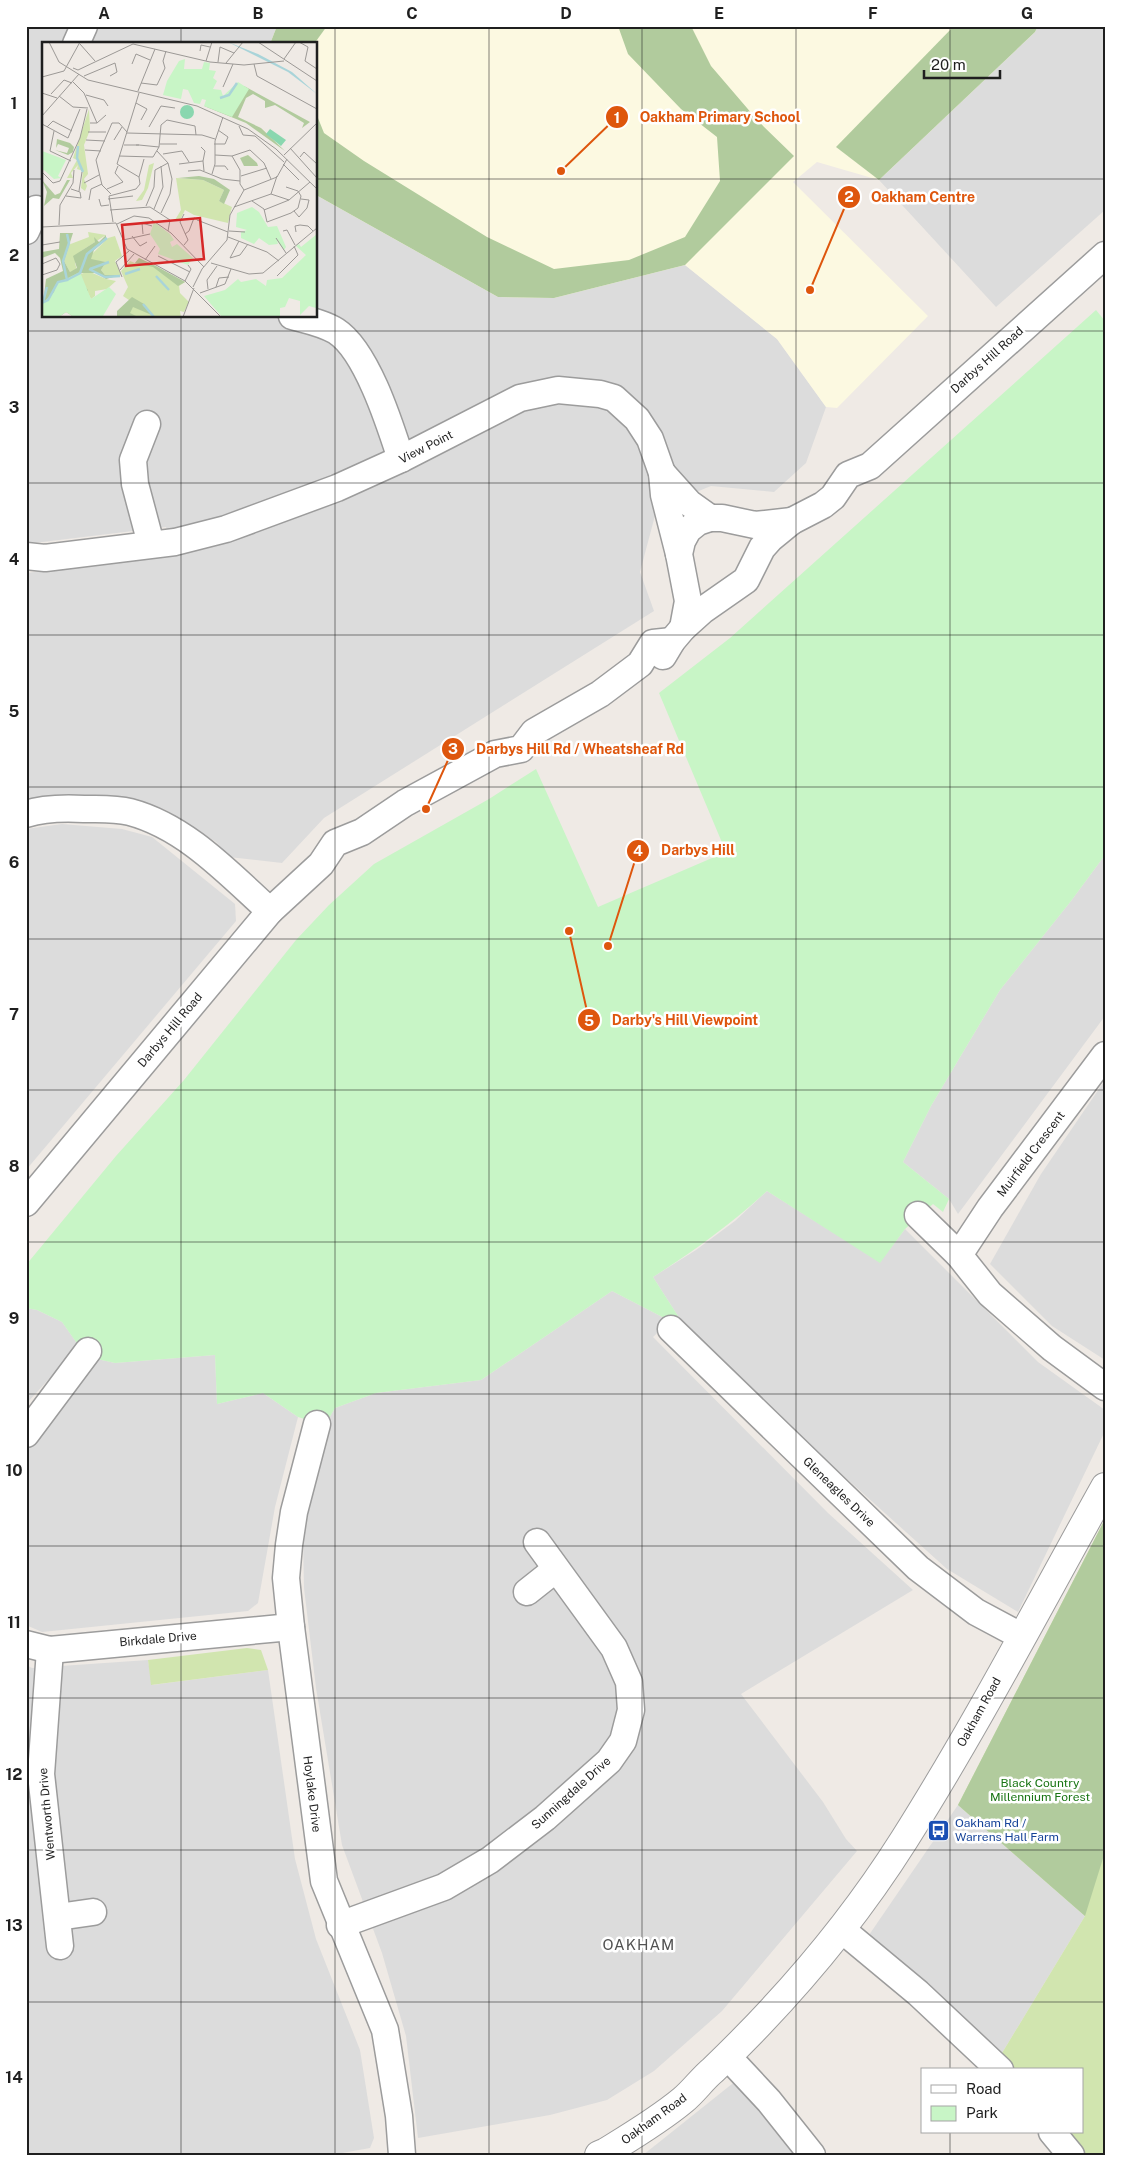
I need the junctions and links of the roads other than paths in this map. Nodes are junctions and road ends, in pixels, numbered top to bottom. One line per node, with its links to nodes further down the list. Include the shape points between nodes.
1 (84, 26): 2 (street)
2 (77, 42)
3 (1105, 255): 9 (street, Darbys Hill Road, via 870,466 857,488 833,497 823,506)
4 (300, 318): 6 (street, via 336,331 352,347 382,401)
5 (147, 424): 10 (street, via 133,460 135,484)
6 (401, 459): 7 (street, View Point, via 520,398 558,390 614,398 650,439); 10 (street, View Point, via 337,488 226,529 175,542)
7 (662, 473): 8 (street, View Point, via 689,502); 12 (street, View Point, via 664,495)
8 (722, 520): 9 (street, Darbys Hill Road, via 755,525); 12 (street, via 698,522 688,530 682,541); 13 (street, via 742,527 752,541 755,557)
9 (792, 521): 13 (street, Darbys Hill Road, via 762,548)
10 (151, 544): 11 (street, View Point, via 45,558)
11 (26, 556)
12 (681, 564): 14 (street, via 690,583 699,589 724,593); 15 (street, via 688,601)
13 (752, 568): 14 (street, Darbys Hill Road, via 746,580)
14 (736, 588): 15 (street, Darbys Hill Road, via 703,610)
15 (677, 634): 17 (street, Darbys Hill Road, via 653,643 640,664 600,694 534,732 512,733 495,754 362,832 335,843 321,864)
16 (26, 814): 17 (street, via 70,808 129,811 182,836)
17 (270, 911): 19 (street, Darbys Hill Road)
18 (1105, 1055): 21 (street, Muirfield Crescent, via 990,1208)
19 (26, 1203)
20 (918, 1215): 21 (street)
21 (959, 1255): 24 (street, via 990,1294 1052,1348)
22 (671, 1329): 32 (street, Gleneagles Drive, via 918,1568 976,1612)
23 (88, 1351): 26 (street)
24 (1105, 1387)
25 (317, 1424): 31 (street, Hoylake Drive, via 294,1512 289,1545 286,1578)
26 (26, 1434)
27 (1105, 1487): 32 (street, Oakham Road)
28 (537, 1542): 29 (street, Sunningdale Drive)
29 (556, 1569): 30 (street); 36 (street, Sunningdale Drive, via 614,1648 629,1682 631,1710 622,1741 609,1761 552,1812 490,1860 444,1887)
30 (527, 1592)
31 (291, 1627): 33 (street, Birkdale Drive); 36 (street, Hoylake Drive, via 324,1880)
32 (1021, 1636): 37 (street, Oakham Road, via 904,1841)
33 (38, 1647): 35 (street, Wentworth Drive, via 41,1774)
34 (93, 1912): 35 (street)
35 (58, 1917): 38 (street, Wentworth Drive)
36 (340, 1925): 42 (street, Hoylake Drive, via 385,2030)
37 (841, 1929): 39 (street, Oakham Road); 40 (street, via 918,1993)
38 (60, 1946)
39 (728, 2057): 43 (street, Oakham Road, via 684,2099); 44 (street)
40 (998, 2068)
41 (1054, 2134): 45 (street)
42 (402, 2155)
43 (599, 2155)
44 (812, 2155)
45 (1071, 2155)

